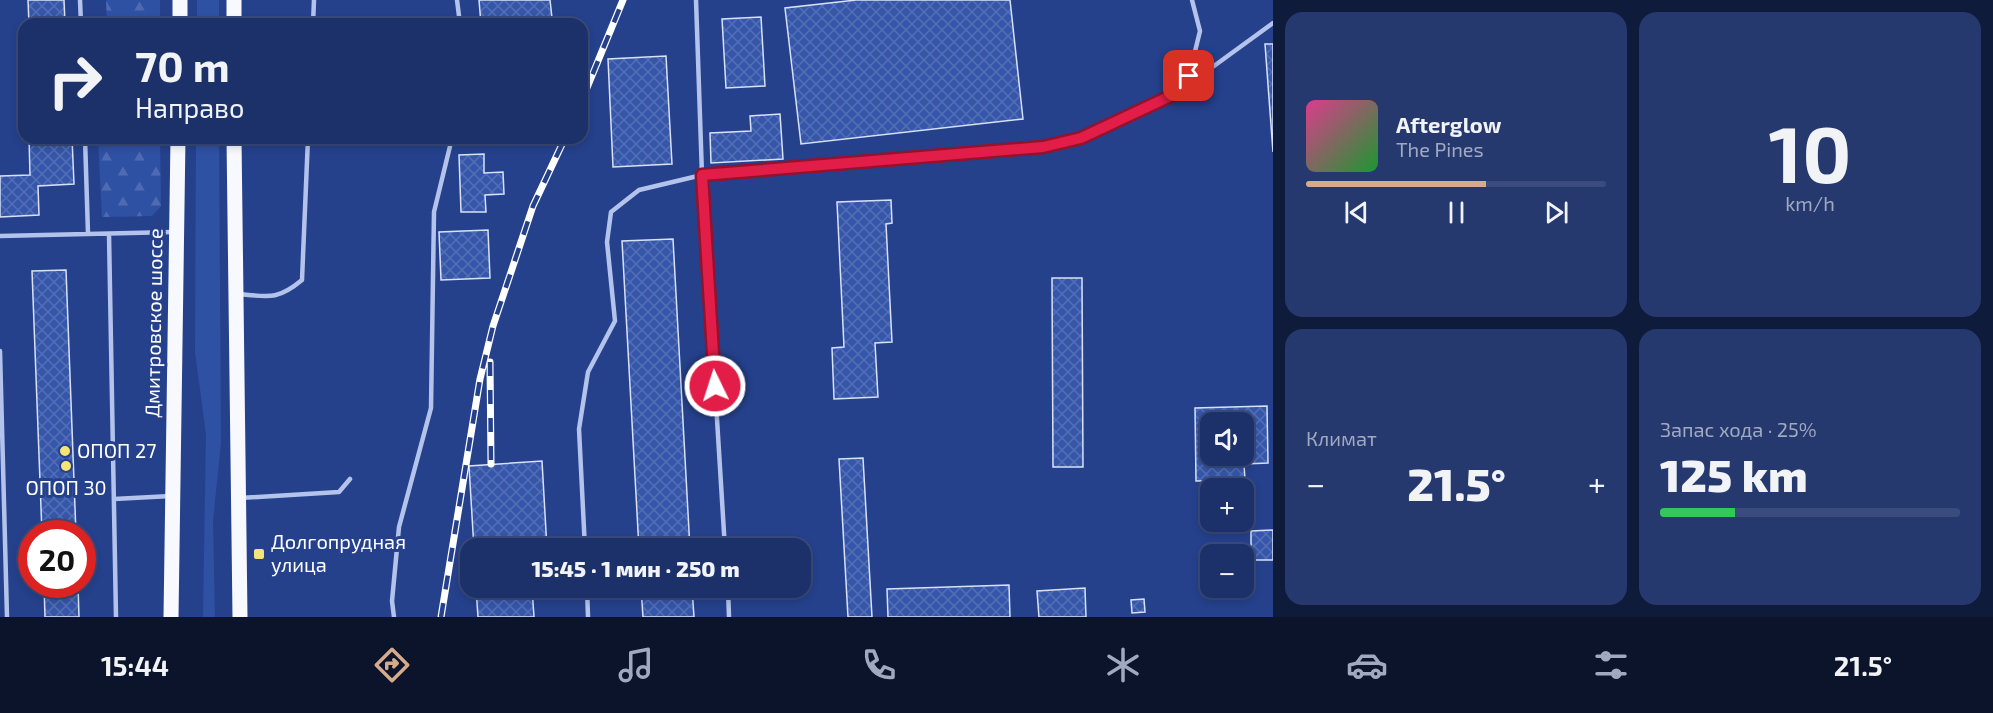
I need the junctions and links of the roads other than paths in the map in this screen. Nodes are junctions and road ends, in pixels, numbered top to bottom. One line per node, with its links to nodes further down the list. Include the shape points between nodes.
1 (80, 0): 8 (lane)
2 (180, 0): 9 (main road)
3 (234, 0): 10 (main road)
4 (314, 0): 11 (lane)
5 (457, 0): 12 (lane)
6 (696, 0): 20 (lane)
7 (1192, 0): 14 (lane, via 1200,31 1189,76)
8 (81, 18)
9 (180, 18)
10 (234, 18)
11 (313, 18)
12 (459, 18)
13 (1273, 23): 14 (lane)
14 (1177, 93): 20 (lane, via 1081,138 1043,147)
15 (85, 144): 22 (lane)
16 (178, 144): 21 (main road, Дмитровское шоссе)
17 (234, 144): 25 (main road)
18 (308, 144): 25 (lane, via 302,280 285,294)
19 (451, 144): 40 (lane, via 434,212 430,408 399,526)
20 (702, 175): 32 (lane, via 639,190 611,212 607,242 615,321 588,372 579,429); 33 (lane)
21 (176, 232): 23 (lane); 28 (main road, Дмитровское шоссе)
22 (88, 234): 23 (lane); 24 (lane)
23 (109, 234): 30 (lane)
24 (0, 236)
25 (236, 294): 29 (main road)
26 (0, 351): 31 (lane)
27 (350, 479): 29 (lane, via 339,492)
28 (174, 496): 30 (lane); 38 (main road, Дмитровское шоссе)
29 (237, 498): 39 (main road)
30 (114, 499): 37 (lane)
31 (1, 517): 36 (lane)
32 (584, 538)
33 (724, 538)
34 (587, 598): 41 (lane)
35 (728, 598): 42 (lane)
36 (7, 617)
37 (116, 617)
38 (171, 617)
39 (240, 617)
40 (394, 617)
41 (588, 617)
42 (729, 617)

